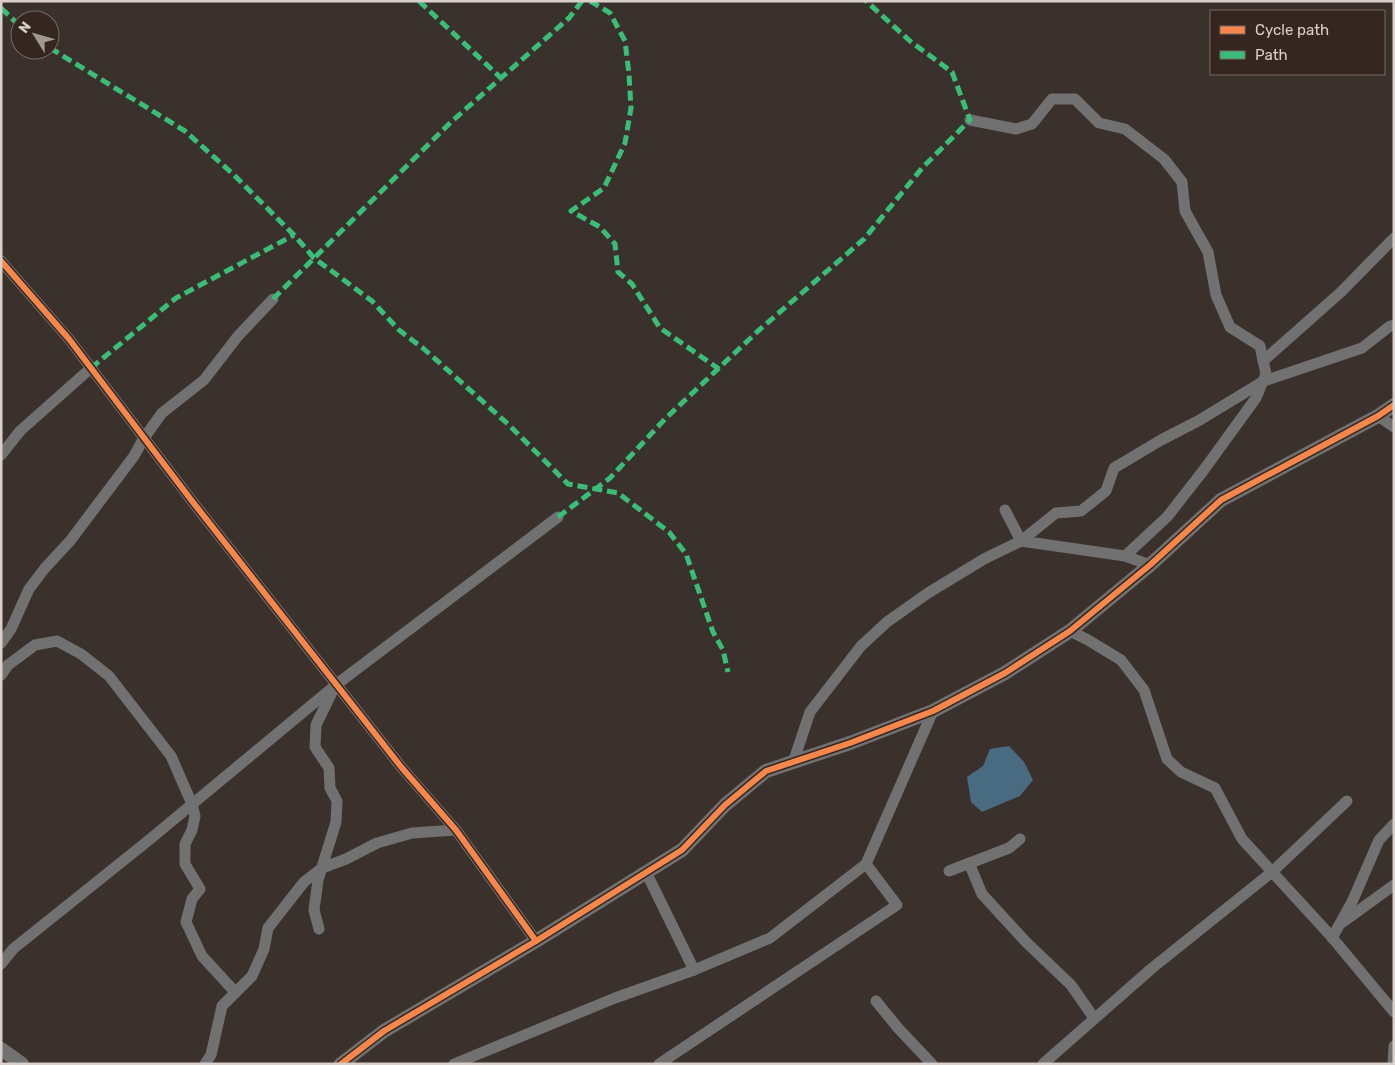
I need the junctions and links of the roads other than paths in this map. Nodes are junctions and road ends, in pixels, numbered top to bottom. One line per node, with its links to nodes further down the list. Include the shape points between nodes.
1 (970, 120): 6 (street, via 1016,129 1032,124 1052,99 1075,99 1099,122 1125,129 1164,159 1182,182 1185,211 1208,252 1216,295 1230,327 1260,346)
2 (1394, 238): 6 (street)
3 (1, 261): 7 (street)
4 (273, 299): 12 (street, via 238,336 204,380 162,413)
5 (1394, 326): 8 (street, via 1362,348)
6 (1263, 361): 8 (street)
7 (91, 368): 12 (street); 13 (street, via 20,431)
8 (1264, 381): 16 (street, via 1114,468 1106,491 1081,511 1056,512); 17 (street, via 1256,398 1167,517)
9 (1394, 405): 10 (street)
10 (1378, 416): 11 (street); 18 (street, via 1221,500)
11 (1394, 427)
12 (144, 438): 20 (street, via 76,534 29,589); 22 (street)
13 (1, 455)
14 (1005, 510): 16 (street)
15 (558, 517): 22 (street)
16 (1021, 541): 17 (street); 24 (street, via 928,593 887,622 861,646 810,712)
17 (1124, 556): 18 (street)
18 (1150, 565): 19 (street)
19 (1070, 631): 23 (street, via 1005,673); 34 (street, via 1121,660 1144,690 1167,758 1181,772 1215,788 1242,839)
20 (1, 643)
21 (1, 675): 26 (street, via 8,665 35,646 57,641 81,654 109,676 172,756)
22 (337, 684): 26 (street); 28 (street, via 402,768); 32 (street, via 316,725 316,747 329,768 330,788 337,801 336,822)
23 (933, 711): 24 (street); 31 (street)
24 (793, 763): 35 (street, via 766,771 726,805 682,850)
25 (1347, 801): 34 (street)
26 (192, 804): 41 (street, via 13,949); 43 (street, via 195,816 185,844 186,864 200,888 192,899 186,922 202,956)
27 (1394, 824): 37 (street, via 1379,840)
28 (456, 830): 32 (street, via 412,833 377,843); 40 (street)
29 (1020, 839): 30 (street, via 1010,848)
30 (969, 863): 33 (street); 46 (street, via 982,894 1071,985)
31 (866, 864): 42 (street, via 770,938); 53 (street, via 897,905)
32 (322, 868): 38 (street, via 314,910); 43 (street, via 304,882 268,928 264,949 252,976)
33 (949, 871)
34 (1272, 872): 39 (street); 46 (street)
35 (646, 874): 40 (street); 42 (street)
36 (1394, 885): 37 (street)
37 (1339, 925): 39 (street)
38 (319, 929)
39 (1332, 938): 45 (street)
40 (536, 941): 51 (street, via 384,1031)
41 (1, 964)
42 (694, 970): 52 (street, via 615,998)
43 (235, 992): 50 (street, via 222,1006 211,1055)
44 (876, 1001): 54 (street)
45 (1394, 1012)
46 (1094, 1018): 55 (street)
47 (1394, 1046): 56 (street)
48 (1, 1049): 49 (street)
49 (22, 1064)
50 (204, 1064)
51 (341, 1064)
52 (454, 1064)
53 (659, 1064)
54 (932, 1064)
55 (1043, 1064)
56 (1393, 1064)

